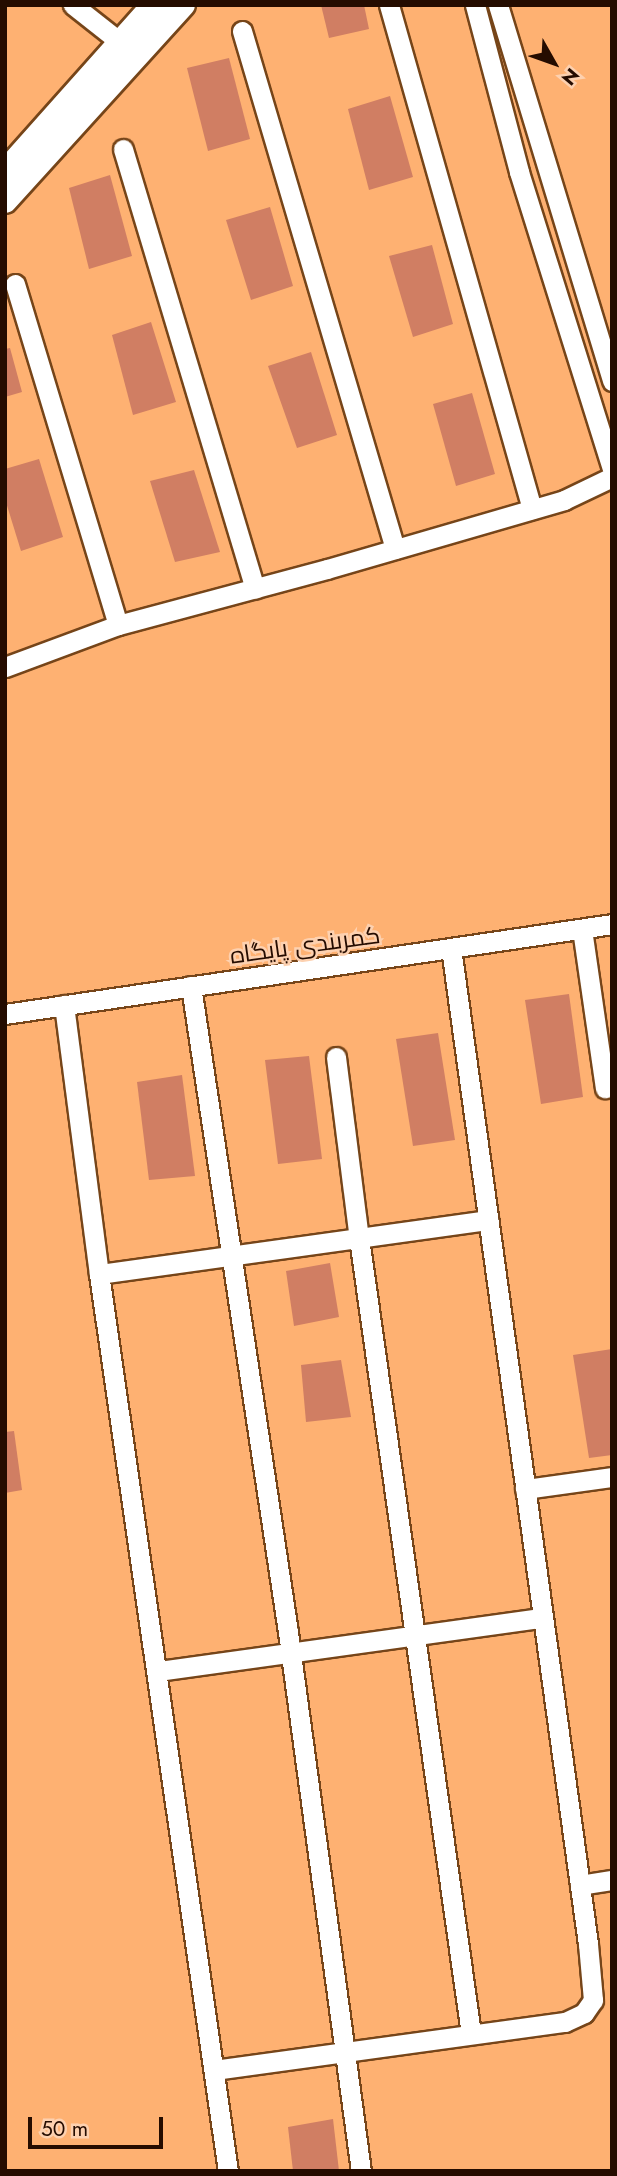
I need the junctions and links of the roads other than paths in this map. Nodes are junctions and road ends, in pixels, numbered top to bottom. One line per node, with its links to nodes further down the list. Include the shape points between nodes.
1 (73, 5): 8 (street)
2 (155, 5): 8 (street)
3 (183, 5): 11 (street)
4 (389, 5): 16 (street)
5 (475, 5): 14 (street, via 519,172)
6 (498, 5): 13 (street)
7 (242, 31): 17 (street)
8 (120, 42): 10 (street)
9 (123, 149): 18 (street)
10 (5, 172)
11 (5, 201)
12 (15, 284): 19 (street)
13 (612, 381)
14 (612, 468)
15 (612, 477): 16 (street)
16 (532, 509): 17 (street)
17 (395, 550): 18 (street)
18 (254, 589): 19 (street)
19 (118, 625): 20 (street)
20 (5, 667)
21 (612, 924): 22 (street, کمربندی پایگاه)
22 (582, 929): 23 (street, کمربندی پایگاه); 28 (street)
23 (451, 948): 24 (street, کمربندی پایگاه); 29 (street)
24 (191, 986): 25 (street, کمربندی پایگاه); 31 (street)
25 (64, 1005): 26 (street, کمربندی پایگاه); 32 (street)
26 (5, 1014)
27 (336, 1057): 30 (street)
28 (605, 1088)
29 (488, 1220): 30 (street); 34 (street)
30 (359, 1238): 31 (street); 36 (street)
31 (231, 1256): 32 (street); 37 (street)
32 (99, 1274): 38 (street)
33 (612, 1477): 34 (street)
34 (524, 1489): 35 (street)
35 (542, 1618): 36 (street); 40 (street)
36 (415, 1635): 37 (street); 41 (street)
37 (291, 1653): 38 (street); 42 (street)
38 (158, 1671): 43 (street)
39 (612, 1880): 40 (street)
40 (580, 1885): 41 (street, via 593,2000 584,2013 565,2021)
41 (471, 2034): 42 (street)
42 (345, 2052): 43 (street); 45 (street)
43 (214, 2070): 44 (street)
44 (228, 2171)
45 (360, 2171)

